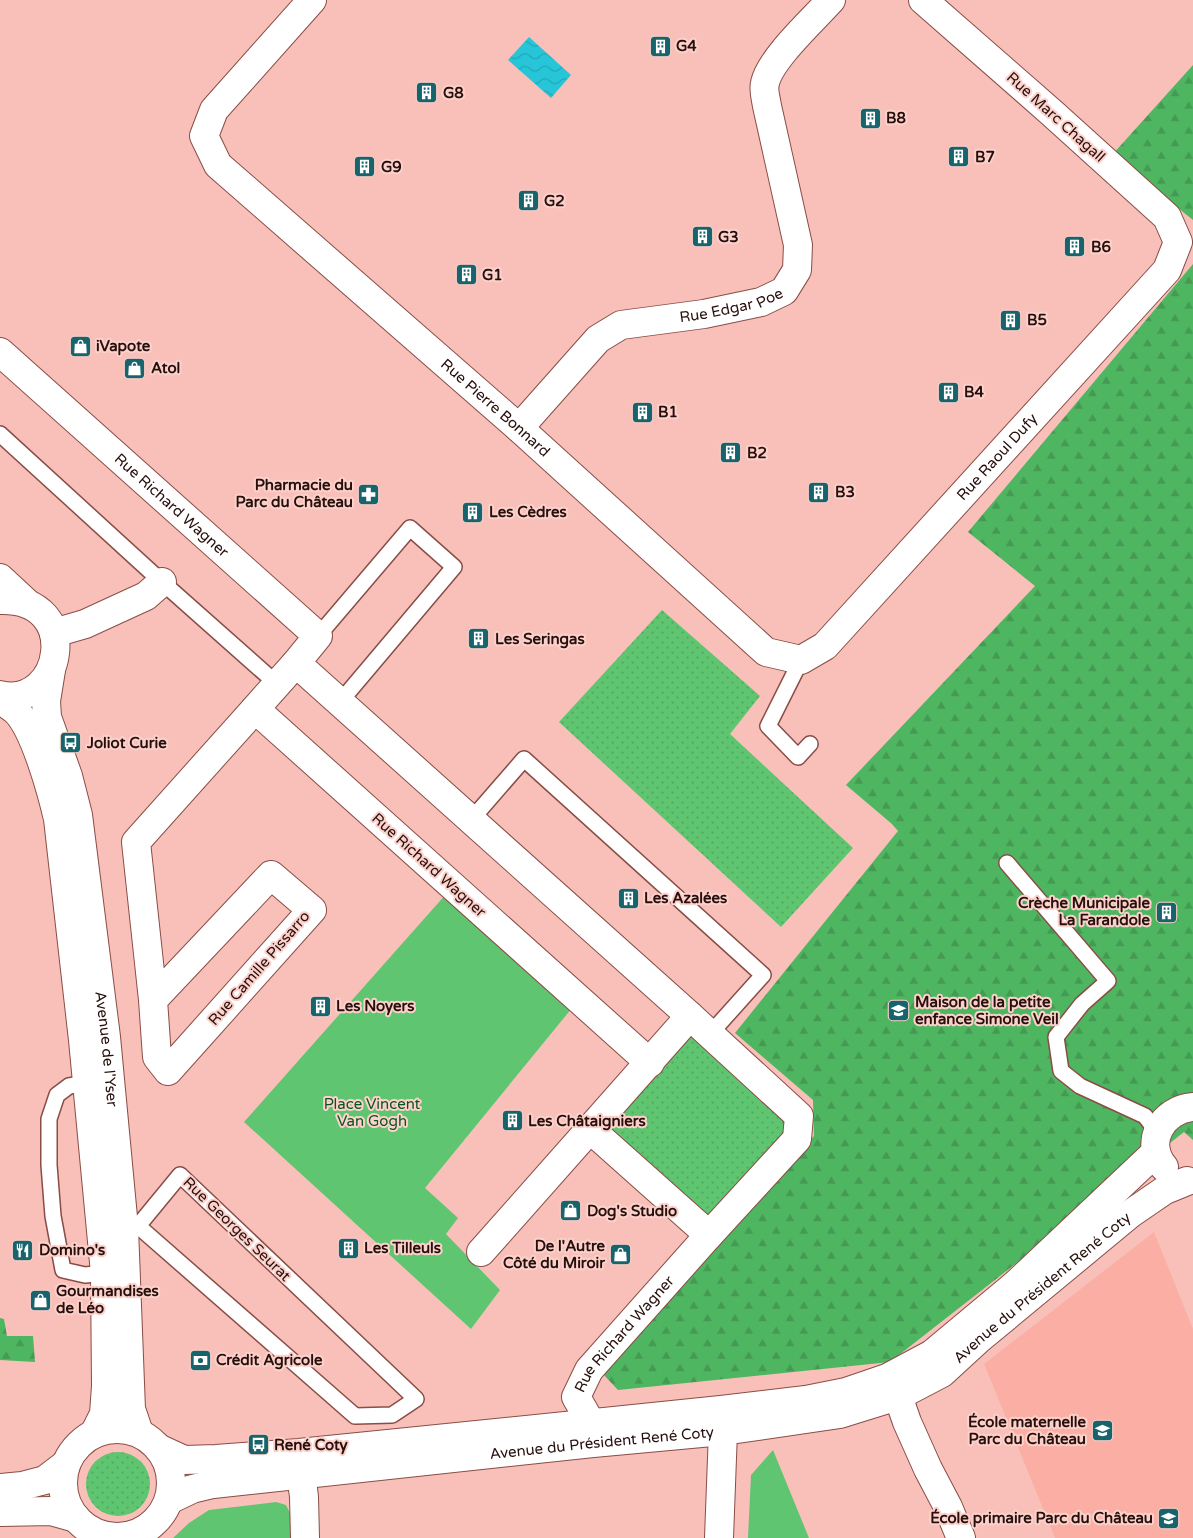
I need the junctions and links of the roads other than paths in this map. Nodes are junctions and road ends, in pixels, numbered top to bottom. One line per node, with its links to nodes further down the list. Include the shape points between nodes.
1 (312, 0): 6 (street, Rue Pierre Bonnard, via 214,110 204,136 218,165)
2 (831, 0): 6 (street, Rue Edgar Poe, via 779,56 764,85 798,245 797,270 784,291 761,302 704,314 621,325 598,339)
3 (923, 0): 4 (street, Rue Marc Chagall, via 1167,217)
4 (1178, 242): 14 (street, Rue Raoul Dufy, via 1167,270 1113,331 825,646)
5 (0, 352): 13 (street, Rue Richard Wagner)
6 (518, 428): 14 (street, Rue Pierre Bonnard, via 766,652)
7 (0, 434): 9 (lane)
8 (0, 578): 11 (street)
9 (162, 582): 12 (street, via 146,596 85,624); 17 (lane)
10 (0, 600): 11 (street)
11 (28, 604): 12 (street, via 44,616)
12 (54, 633): 16 (street, Avenue de l'Yser, via 55,658)
13 (318, 636): 15 (street); 20 (lane, via 410,528 454,567)
14 (801, 660): 22 (lane, via 768,726 798,757)
15 (296, 663): 17 (street); 20 (street, Rue Richard Wagner)
16 (51, 670): 18 (street, via 43,682 31,690 18,695); 33 (street, Avenue de l'Yser, via 47,718 78,815)
17 (277, 684): 21 (street)
18 (0, 695)
19 (0, 700): 28 (street, Avenue de l'Yser, via 16,711 27,728 50,786 58,819)
20 (340, 702): 23 (street, Rue Richard Wagner)
21 (255, 709): 25 (street, Rue Camille Pissarro, via 136,842); 27 (street, Rue Richard Wagner)
22 (810, 744)
23 (471, 820): 26 (street, Rue Richard Wagner); 26 (lane, via 524,759 763,975)
24 (1006, 863): 31 (lane, via 1108,981 1082,1004 1056,1037 1061,1071 1080,1086 1145,1116)
25 (153, 1000): 25 (street, Rue Camille Pissarro, via 157,1057 168,1071 312,910 271,875)
26 (700, 1025): 27 (street); 34 (street, Rue Richard Wagner, via 799,1116 797,1139)
27 (650, 1063): 30 (street)
28 (87, 1083): 36 (street, Avenue de l'Yser); 36 (lane, via 68,1086 56,1095 50,1119 53,1216 62,1270 85,1275)
29 (1193, 1107): 31 (street, Avenue du Président René Coty, via 1168,1116 1162,1123)
30 (590, 1129): 34 (street); 35 (street)
31 (1157, 1142): 32 (street, via 1161,1163 1169,1173); 37 (street, Avenue du Président René Coty, via 1016,1284)
32 (1190, 1181): 37 (street, Avenue du Président René Coty, via 1165,1190 1130,1214 942,1373)
33 (131, 1227): 33 (lane, Rue Georges Seurat, via 355,1416 392,1415 416,1399 180,1175); 41 (street, Avenue de l'Yser, via 129,1387 131,1409)
34 (709, 1235): 39 (street, Rue Richard Wagner, via 589,1370 576,1396)
35 (481, 1252)
36 (105, 1272): 40 (street, Avenue de l'Yser, via 106,1386 104,1414)
37 (893, 1387): 38 (street, Avenue du Président René Coty, via 840,1414); 51 (street)
38 (722, 1420): 39 (street, Avenue du Président René Coty); 50 (street)
39 (592, 1433): 43 (street, Avenue du Président René Coty, via 369,1467)
40 (94, 1434): 41 (street, via 124,1429); 42 (street, via 78,1445)
41 (150, 1441): 43 (street, Avenue du Président René Coty, via 184,1460); 45 (street, via 168,1465 172,1482)
42 (66, 1464): 44 (street, via 45,1480); 47 (street, via 63,1484 66,1500)
43 (300, 1464): 45 (street, Avenue du Président René Coty, via 192,1489); 49 (street)
44 (0, 1488)
45 (169, 1500): 48 (street, via 159,1518)
46 (0, 1512): 47 (street, via 51,1511)
47 (90, 1530): 48 (street, via 112,1537)
48 (142, 1534)
49 (305, 1538)
50 (719, 1538)
51 (961, 1538)

